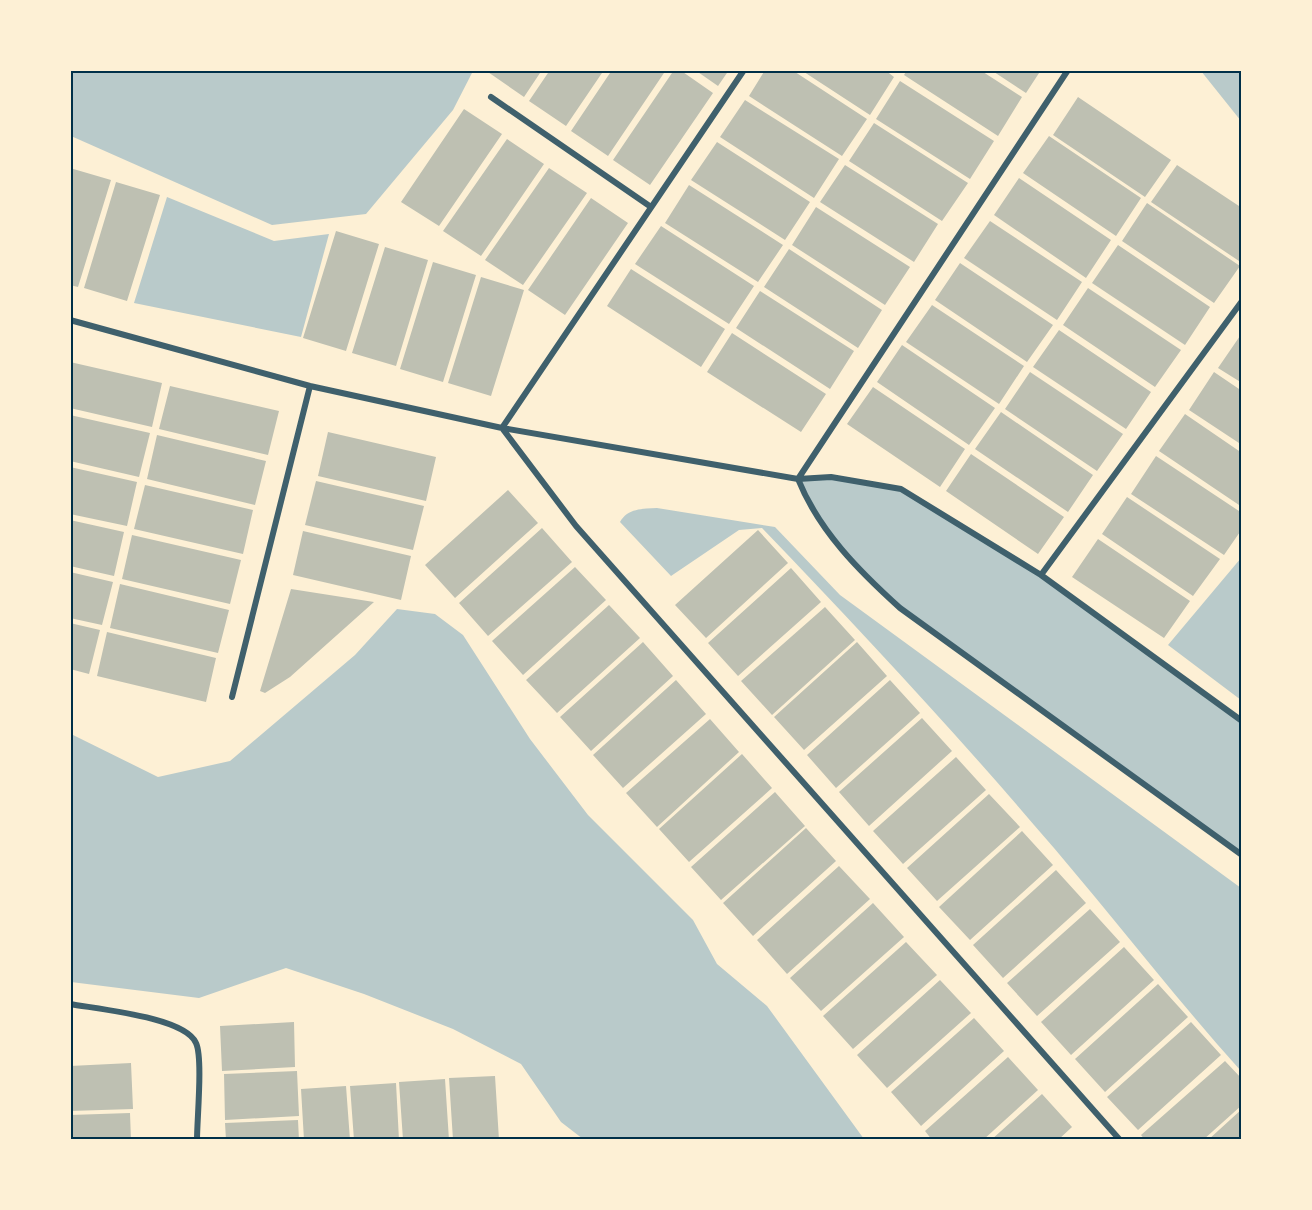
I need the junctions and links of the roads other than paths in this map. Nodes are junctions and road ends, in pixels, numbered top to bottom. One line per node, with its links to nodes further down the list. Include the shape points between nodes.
1 (744, 70): 4 (street)
2 (1068, 70): 9 (street)
3 (491, 97): 4 (street)
4 (651, 207): 8 (street)
5 (1242, 301): 10 (street)
6 (70, 320): 7 (street)
7 (310, 386): 8 (street); 11 (street)
8 (502, 428): 9 (street); 16 (street, via 576,526)
9 (798, 479): 10 (street, via 831,477 901,489); 13 (street, via 834,540 900,608)
10 (1041, 575): 12 (street)
11 (232, 697)
12 (1242, 721)
13 (1242, 855)
14 (70, 1004): 15 (street, via 184,1029 195,1041 200,1063)
15 (197, 1140)
16 (1120, 1140)

